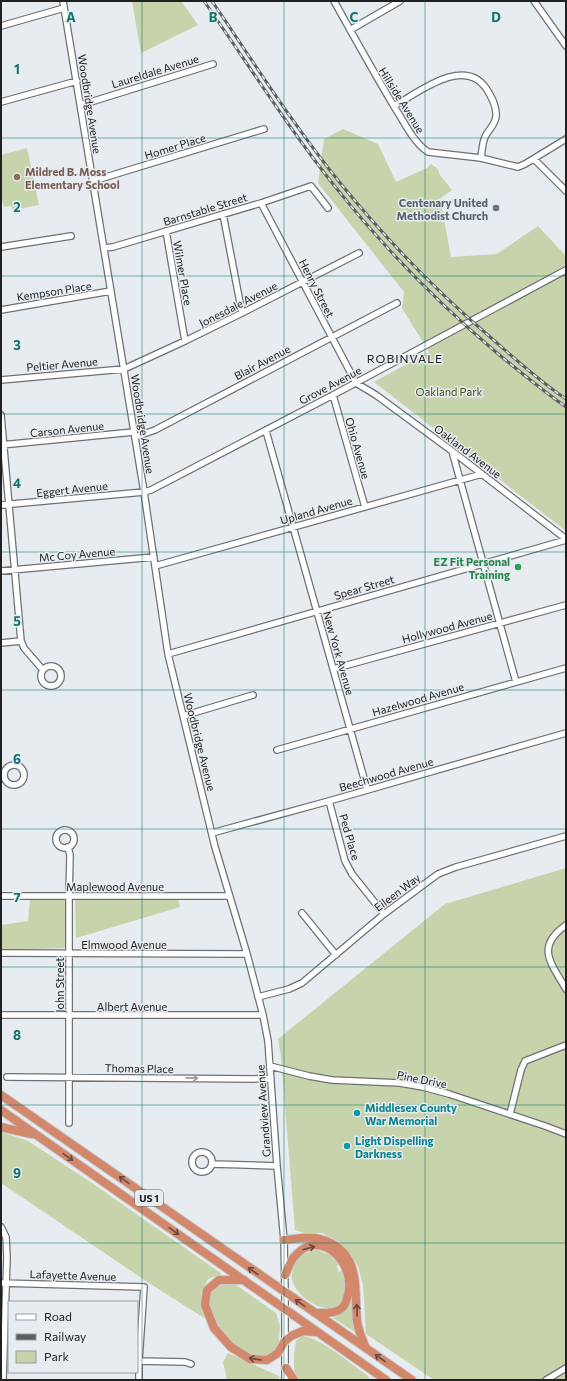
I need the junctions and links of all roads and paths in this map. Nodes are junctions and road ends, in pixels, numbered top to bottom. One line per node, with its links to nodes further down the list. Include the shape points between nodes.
1 (63, 1): 5 (street, Woodbridge Avenue)
2 (334, 1): 7 (street, Hillside Avenue)
3 (400, 1): 7 (street)
4 (534, 1): 8 (street)
5 (64, 8): 6 (street); 10 (street, Woodbridge Avenue)
6 (1, 26)
7 (350, 30): 13 (street, Hillside Avenue)
8 (566, 46)
9 (213, 64): 12 (street, Laureldale Avenue)
10 (76, 81): 11 (street); 12 (street, Woodbridge Avenue)
11 (1, 102)
12 (80, 105): 18 (street, Woodbridge Avenue)
13 (394, 106): 16 (street, Hillside Avenue, via 416,141 428,152); 16 (street, via 451,76 472,77 482,83 490,94 496,110 496,118 485,138)
14 (264, 129): 18 (street, Homer Place)
15 (566, 139): 17 (street, Hillside Avenue)
16 (481, 158): 17 (street, Hillside Avenue, via 518,167)
17 (534, 159): 19 (street)
18 (93, 181): 26 (street, Woodbridge Avenue)
19 (566, 191)
20 (261, 203): 21 (street, Barnstable Street, via 311,186); 22 (street, Barnstable Street); 29 (street, Henry Street)
21 (328, 208)
22 (223, 214): 23 (street, Barnstable Street); 33 (street)
23 (166, 231): 26 (street, Barnstable Street); 35 (street, Wilmer Place)
24 (71, 236): 25 (street)
25 (1, 247)
26 (104, 248): 30 (street, Woodbridge Avenue)
27 (359, 253): 29 (street, Jonesdale Avenue)
28 (566, 270): 38 (street, Grove Avenue)
29 (303, 282): 33 (street, Jonesdale Avenue); 34 (street, Henry Street)
30 (111, 291): 32 (street, Kempson Place); 36 (street, Woodbridge Avenue)
31 (398, 303): 34 (street, Blair Avenue)
32 (1, 310)
33 (242, 313): 35 (street, Jonesdale Avenue)
34 (331, 337): 38 (street, Henry Street); 42 (street, Blair Avenue, via 155,430)
35 (185, 342): 36 (street, Jonesdale Avenue)
36 (124, 369): 37 (street, Peltier Avenue); 42 (street, Woodbridge Avenue)
37 (1, 380)
38 (356, 383): 39 (street, Grove Avenue); 44 (street, Oakland Avenue)
39 (333, 395): 41 (street, Grove Avenue); 50 (street, Ohio Avenue)
40 (1, 414): 43 (street)
41 (266, 431): 47 (street, Grove Avenue); 51 (street, New York Avenue)
42 (135, 434): 43 (street, Carson Avenue); 47 (street, Woodbridge Avenue)
43 (2, 445): 49 (street)
44 (452, 451): 45 (street, Oakland Avenue); 46 (street)
45 (482, 474): 46 (street, Upland Avenue); 52 (street, Oakland Avenue)
46 (460, 480): 50 (street, Upland Avenue); 54 (street)
47 (144, 492): 49 (street, Eggert Avenue); 53 (street, Woodbridge Avenue)
48 (1, 505): 49 (street, Eggert Avenue)
49 (9, 505): 56 (street)
50 (364, 507): 51 (street, Upland Avenue)
51 (293, 527): 55 (street, Upland Avenue); 59 (street, New York Avenue)
52 (566, 539): 54 (street, Spear Street)
53 (154, 557): 55 (street, Woodbridge Avenue); 56 (street, Mc Coy Avenue)
54 (483, 564): 59 (street, Spear Street); 60 (street)
55 (155, 566): 63 (street, Woodbridge Avenue)
56 (15, 570): 57 (street, Mc Coy Avenue); 61 (street)
57 (1, 571)
58 (566, 605): 60 (street, Hollywood Avenue)
59 (317, 611): 63 (street, Spear Street); 65 (street, New York Avenue)
60 (499, 623): 65 (street, Hollywood Avenue); 67 (street)
61 (21, 641): 62 (street); 66 (street)
62 (1, 643)
63 (168, 654): 69 (street, Woodbridge Avenue)
64 (566, 668): 67 (street, Hazelwood Avenue)
65 (333, 669): 70 (street, New York Avenue)
66 (43, 670)
67 (516, 682): 70 (street, Hazelwood Avenue)
68 (253, 695): 69 (street)
69 (183, 716): 75 (street, Woodbridge Avenue)
70 (351, 729): 72 (street, Hazelwood Avenue); 73 (street, New York Avenue)
71 (566, 733): 73 (street, Beechwood Avenue)
72 (277, 750)
73 (367, 790): 74 (street, Beechwood Avenue)
74 (329, 801): 75 (street, Beechwood Avenue); 83 (street, Ped Place, via 345,861 352,874)
75 (212, 833): 78 (street, Woodbridge Avenue)
76 (566, 836): 83 (street, Eileen Way, via 438,874)
77 (68, 847): 80 (street, John Street)
78 (215, 847): 81 (street, Grandview Avenue)
79 (1, 896): 80 (street, Maplewood Avenue)
80 (69, 896): 81 (street, Maplewood Avenue); 86 (street, John Street)
81 (229, 896): 87 (street, Grandview Avenue)
82 (302, 913): 88 (street)
83 (384, 914): 88 (street, Eileen Way)
84 (566, 925): 89 (street, via 550,940 548,951)
85 (1, 953): 86 (street, Elmwood Avenue)
86 (69, 954): 87 (street, Elmwood Avenue); 93 (street, John Street)
87 (246, 954): 90 (street, Grandview Avenue)
88 (336, 955): 90 (street, Eileen Way, via 302,983 289,989)
89 (566, 989)
90 (258, 996): 92 (street, Grandview Avenue)
91 (1, 1015): 93 (street, Albert Avenue)
92 (263, 1015): 93 (street, Albert Avenue); 95 (street, Grandview Avenue)
93 (69, 1016): 96 (street, John Street)
94 (566, 1045): 101 (street, via 525,1061)
95 (270, 1066): 98 (street, Grandview Avenue); 101 (street, Pine Drive, via 320,1078 423,1087)
96 (69, 1077): 97 (street, Thomas Place); 98 (street, Thomas Place, one-way to 98); 102 (street, John Street)
97 (7, 1078)
98 (271, 1079): 107 (street, Grandview Avenue)
99 (1, 1095): 113 (highway, US 1, one-way to 99)
100 (1, 1110): 105 (highway, US 1)
101 (510, 1114): 104 (street, Pine Drive)
102 (69, 1123)
103 (1, 1127): 105 (highway)
104 (566, 1134)
105 (36, 1135): 111 (highway, US 1, one-way to 111)
106 (212, 1164): 107 (street)
107 (277, 1166): 109 (street, Grandview Avenue)
108 (1, 1227): 112 (street, via 6,1237)
109 (284, 1240): 110 (street, Grandview Avenue); 118 (highway, one-way to 109, via 357,1322 353,1268 345,1255 336,1246 321,1239)
110 (285, 1275): 113 (street, Grandview Avenue); 115 (highway, one-way to 115, via 293,1257 312,1246 327,1248 341,1259 349,1276 350,1285 346,1301 339,1310)
111 (244, 1280): 114 (highway, US 1); 117 (highway, one-way to 111, via 278,1353 267,1360 250,1359 230,1347 214,1328 205,1305 207,1290 219,1280)
112 (4, 1284): 119 (street); 120 (street, Lafayette Avenue, via 144,1287)
113 (285, 1293): 114 (street, Grandview Avenue); 115 (highway, US 1, one-way to 113)
114 (285, 1309): 116 (highway, US 1); 117 (street, Grandview Avenue)
115 (315, 1313): 118 (highway, US 1)
116 (316, 1332): 117 (highway, via 303,1331); 123 (highway, US 1)
117 (286, 1341): 122 (street, Grandview Avenue)
118 (366, 1348): 131 (highway, US 1, one-way to 118)
119 (4, 1354): 125 (street)
120 (138, 1361): 121 (street); 126 (street)
121 (191, 1364)
122 (286, 1368): 127 (street, Grandview Avenue); 128 (highway)
123 (370, 1368): 129 (highway); 130 (highway, US 1)
124 (566, 1368): 132 (street)
125 (3, 1380)
126 (139, 1380)
127 (285, 1380)
128 (294, 1380)
129 (376, 1380)
130 (386, 1380)
131 (412, 1380)
132 (546, 1380)

